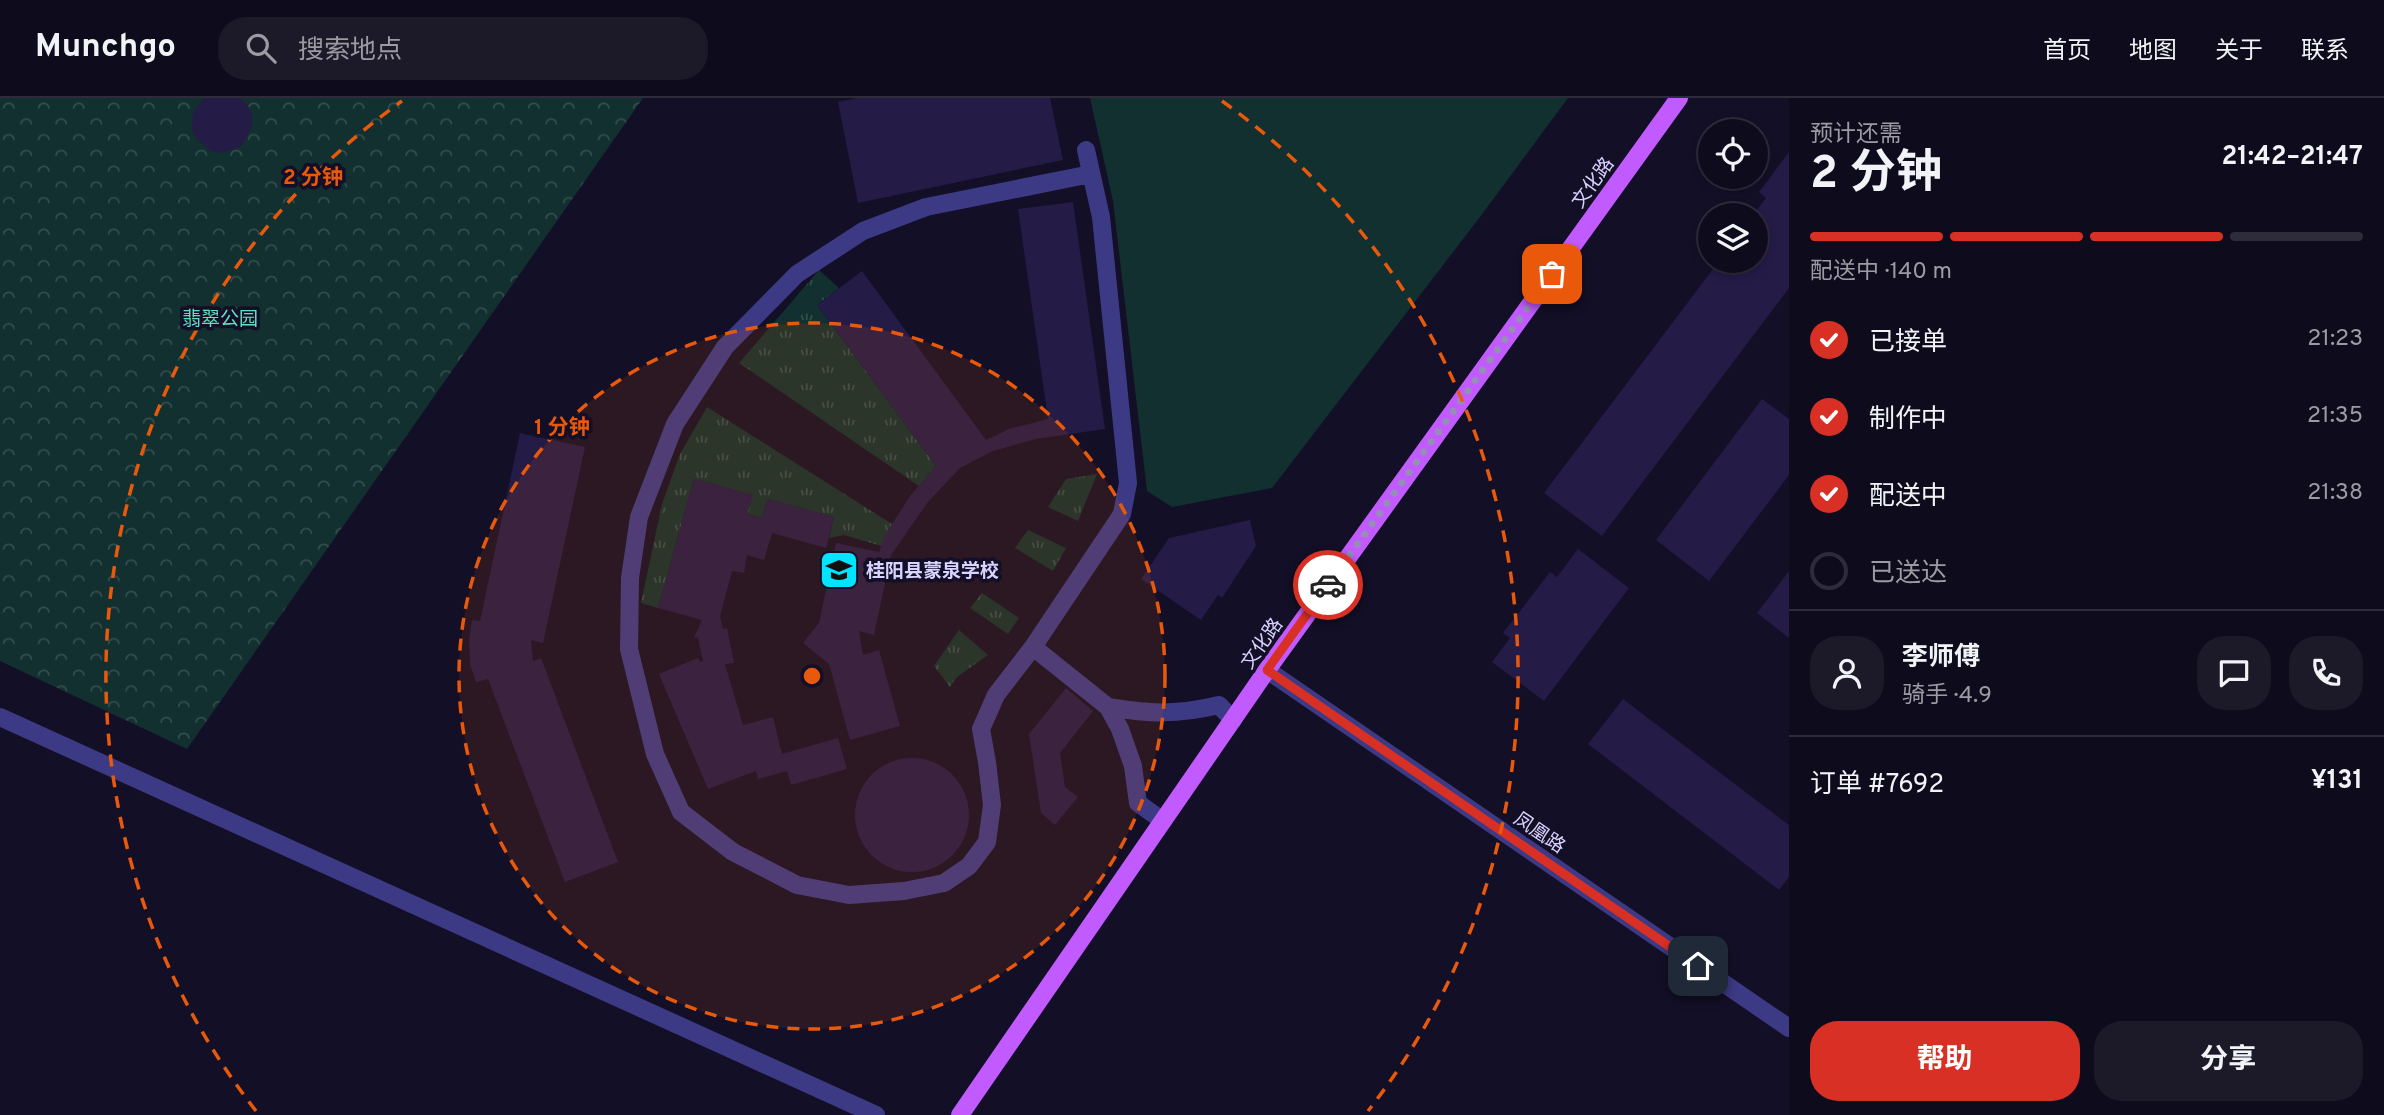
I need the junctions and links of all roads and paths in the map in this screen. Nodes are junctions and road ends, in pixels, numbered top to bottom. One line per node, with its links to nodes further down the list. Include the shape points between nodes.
1 (1679, 98): 5 (main road, 文化路)
2 (1086, 150): 3 (street)
3 (1091, 174): 4 (street, via 1101,217 1128,483 1122,514); 4 (street, via 926,207 863,231 797,274 725,347 675,424 639,517 630,578 629,649 655,754 681,812 733,852 797,885 849,895 944,883 969,866 987,842 992,805 981,729 996,695)
4 (1033, 647): 6 (street)
5 (1267, 670): 8 (main road, 文化路); 10 (street, 凤凰路)
6 (1108, 707): 8 (street, via 1150,714 1219,705); 9 (street, via 1133,766 1139,803)
7 (0, 717): 11 (street)
8 (1233, 720): 9 (main road, 文化路)
9 (1163, 821): 12 (main road, 文化路)
10 (1789, 1028)
11 (876, 1115)
12 (960, 1115)

